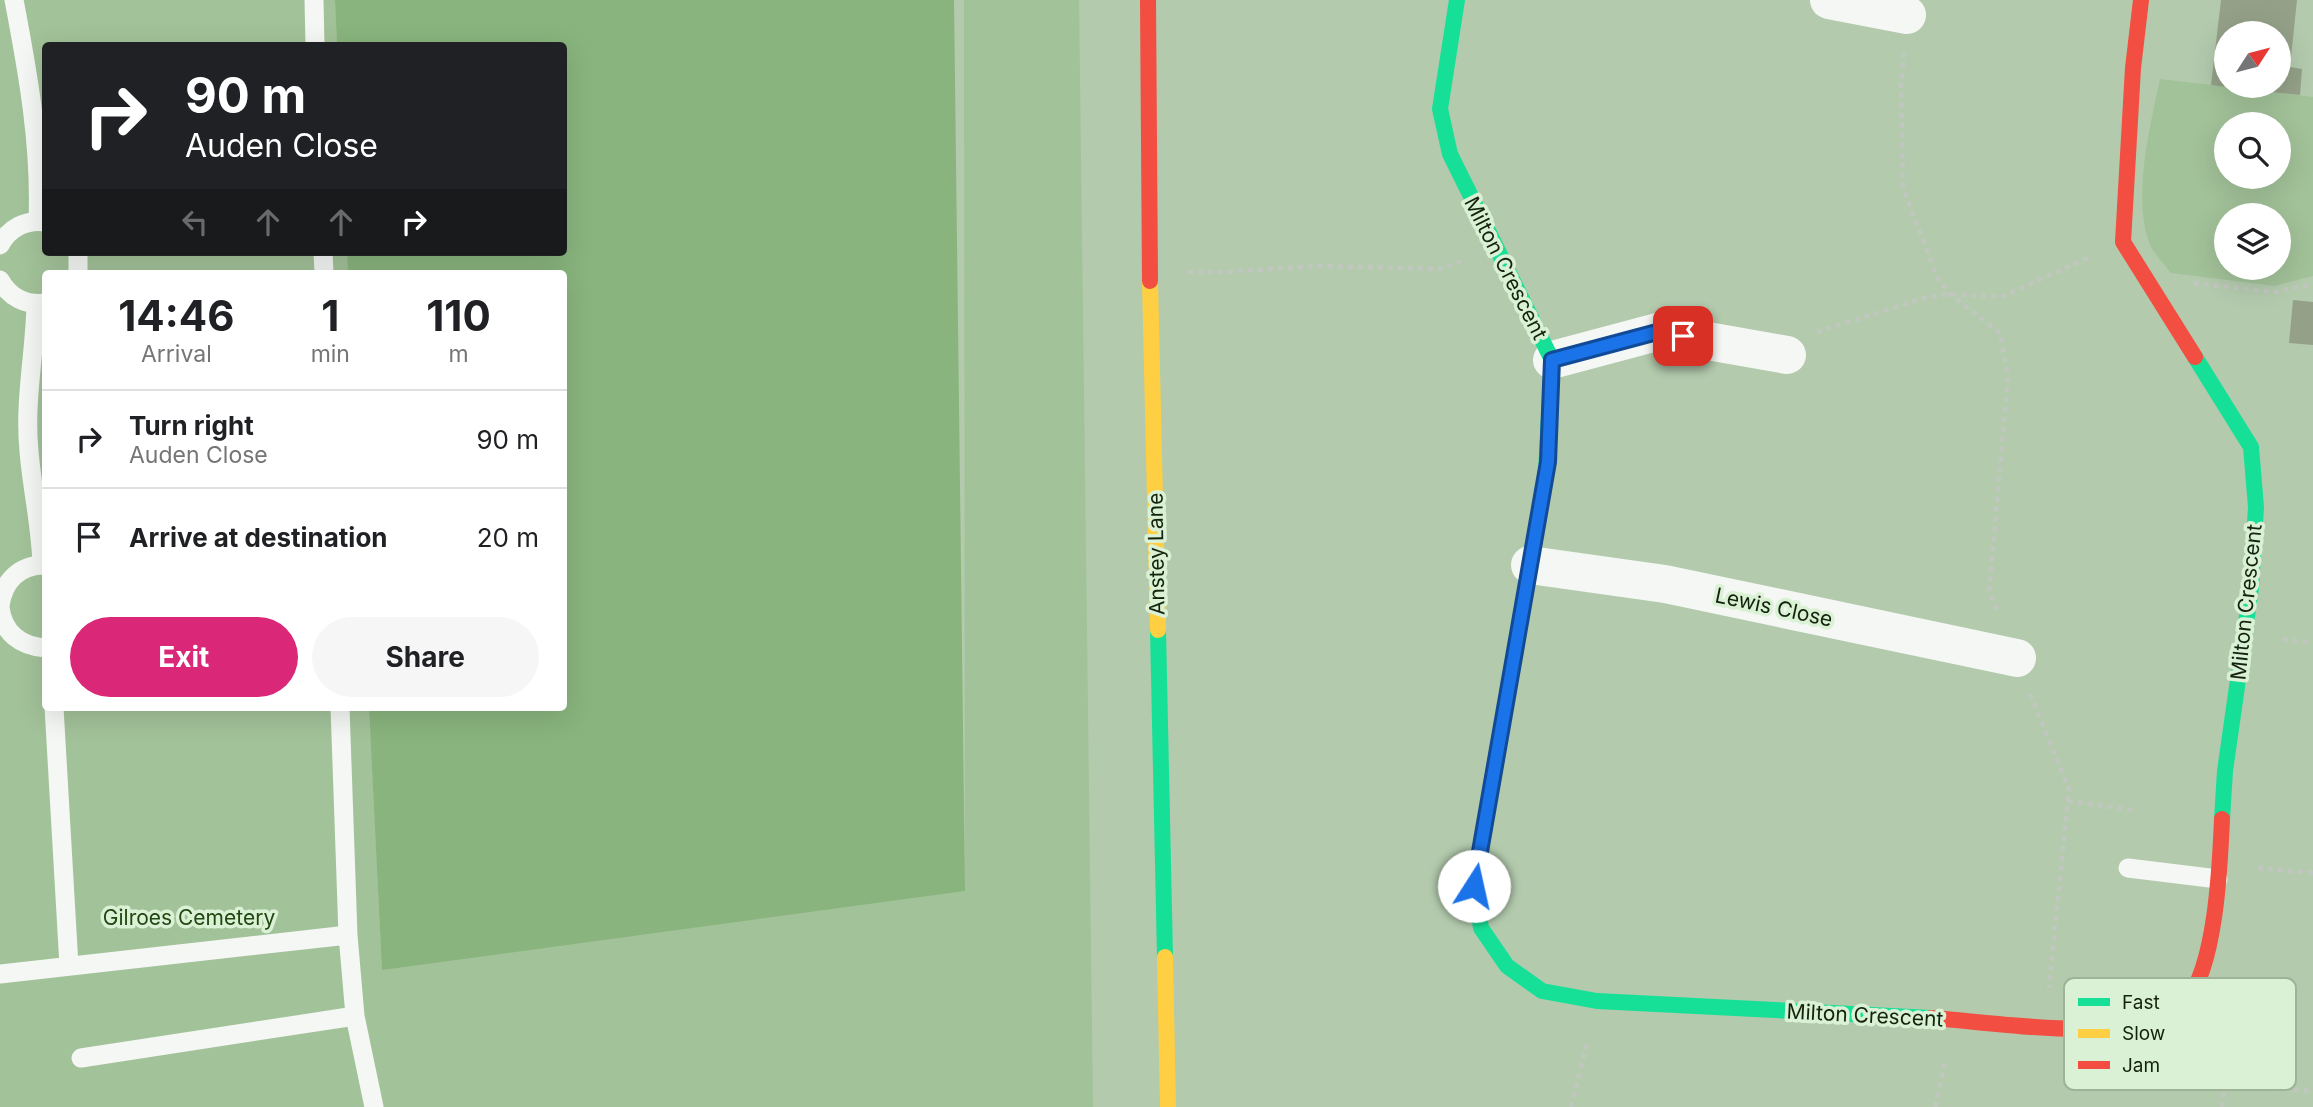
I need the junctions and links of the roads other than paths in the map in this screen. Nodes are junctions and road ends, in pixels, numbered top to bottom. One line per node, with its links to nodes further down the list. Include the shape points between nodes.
1 (14, 0): 9 (lane, via 37,142)
2 (314, 0): 8 (lane)
3 (1148, 0): 33 (street, Anstey Lane)
4 (1457, 0): 14 (street, Milton Crescent, via 1440,109 1450,154)
5 (1829, 0): 7 (street)
6 (2141, 0): 24 (street, Milton Crescent, via 2123,242 2251,447 2256,507 2251,588 2225,772)
7 (1908, 15)
8 (315, 42)
9 (42, 221): 10 (lane, via 13,229)
10 (0, 245)
11 (0, 280): 12 (lane, via 15,298)
12 (41, 304): 15 (lane, via 28,398 29,451)
13 (1787, 355): 14 (street, via 1657,332)
14 (1552, 360): 17 (street, Milton Crescent, via 1548,462)
15 (42, 543)
16 (42, 565): 18 (lane, via 17,572 8,582)
17 (1530, 565): 20 (street, Lewis Close, via 1665,584); 30 (street, Milton Crescent, via 1474,886 1481,928 1507,966 1542,991 1597,1001)
18 (0, 612): 19 (lane, via 8,631 19,641)
19 (42, 648)
20 (2017, 658)
21 (54, 711): 26 (lane)
22 (340, 711): 25 (lane)
23 (2128, 868): 24 (lane)
24 (2219, 872): 28 (street, Milton Crescent, via 2211,938)
25 (348, 935): 26 (lane); 29 (lane)
26 (69, 966): 27 (lane)
27 (0, 974)
28 (2198, 978)
29 (355, 1016): 31 (lane); 32 (lane)
30 (2064, 1028)
31 (81, 1058)
32 (374, 1107)
33 (1168, 1107)

